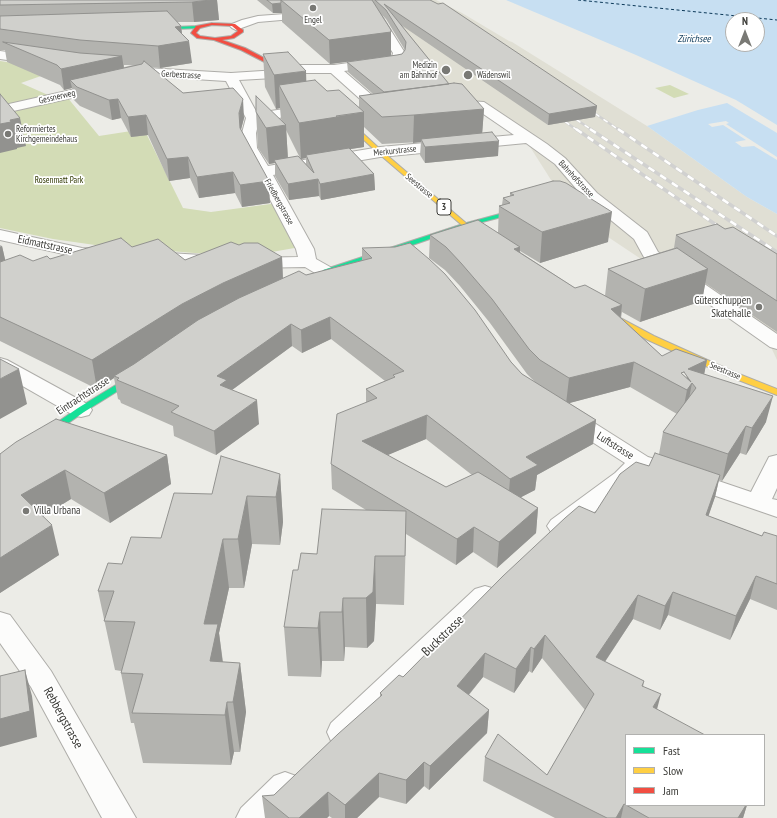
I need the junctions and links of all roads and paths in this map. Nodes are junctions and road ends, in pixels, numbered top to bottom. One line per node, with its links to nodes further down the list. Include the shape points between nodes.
1 (366, 10): 10 (street, via 379,20 399,53 397,60)
2 (321, 14): 3 (street, via 258,19)
3 (231, 25): 4 (main road); 6 (main road); 7 (main road)
4 (202, 26): 5 (main road); 6 (main road, via 199,37)
5 (141, 31)
6 (215, 39): 7 (main road)
7 (243, 49): 12 (main road)
8 (0, 55): 9 (street)
9 (46, 62)
10 (334, 69): 12 (street); 18 (street, via 384,113)
11 (114, 70): 13 (street, Gerbestrasse)
12 (291, 73): 14 (street, Gerbestrasse)
13 (160, 74): 14 (street, Gerbestrasse); 17 (street, Gessnerweg)
14 (231, 77): 19 (street)
15 (438, 106): 20 (street, Bahnhofstrasse, via 479,105)
16 (330, 109): 19 (street); 21 (main road, Seestrasse / 3)
17 (0, 110)
18 (399, 111)
19 (253, 118): 22 (street, Friedbergstrasse, via 249,133 250,148)
20 (528, 138): 21 (street, Merkurstrasse); 23 (street, Bahnhofstrasse, via 560,161)
21 (380, 152): 22 (street, Merkurstrasse); 24 (main road, Seestrasse / 3)
22 (262, 172): 31 (street, Friedbergstrasse)
23 (591, 196): 24 (main road, via 555,201); 33 (street, Bahnhofstrasse, via 641,236 651,255)
24 (465, 226): 26 (main road, Seestrasse / 3); 27 (main road)
25 (0, 235): 28 (street, Eidmattstrasse)
26 (498, 246)
27 (402, 247): 29 (street); 31 (main road)
28 (82, 253): 30 (street); 31 (street, Eidmattstrasse, via 236,262)
29 (421, 262)
30 (53, 263)
31 (316, 271)
32 (597, 309): 36 (main road, Seestrasse, via 651,338)
33 (777, 343)
34 (0, 364): 38 (street)
35 (148, 368): 38 (main road, Eintrachtstrasse)
36 (777, 392)
37 (551, 406): 39 (street, Luftstrasse)
38 (81, 410): 41 (main road, Eintrachtstrasse)
39 (640, 462): 42 (street, Luftstrasse); 43 (street)
40 (777, 462): 42 (street)
41 (0, 467)
42 (767, 506)
43 (546, 539)
44 (503, 580): 47 (street, Buckstrasse)
45 (0, 622): 46 (street, Rebbergstrasse, via 41,679)
46 (119, 818)
47 (253, 818)

